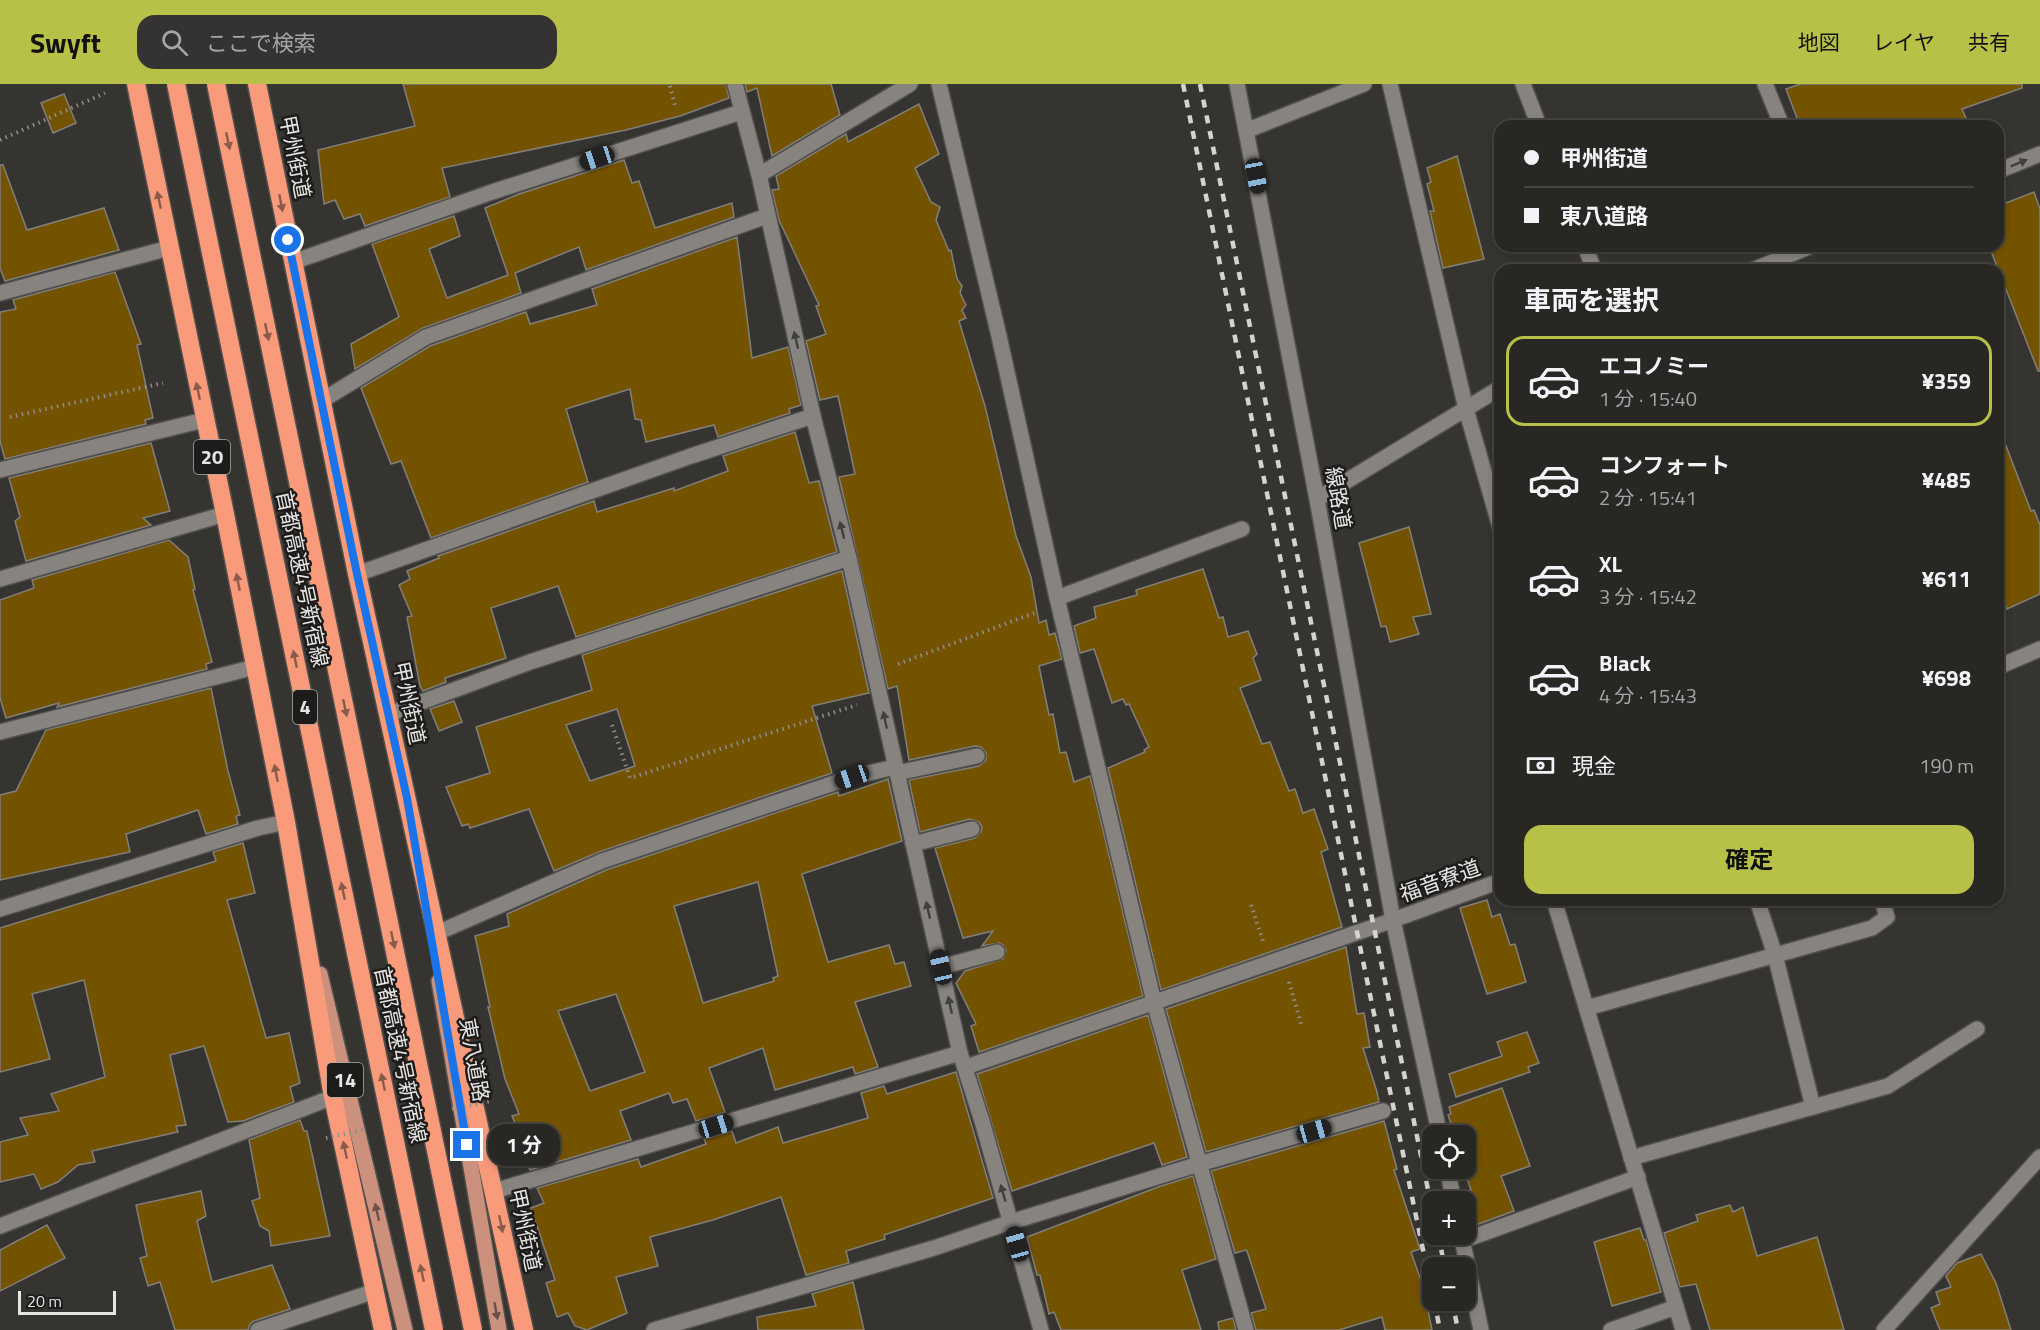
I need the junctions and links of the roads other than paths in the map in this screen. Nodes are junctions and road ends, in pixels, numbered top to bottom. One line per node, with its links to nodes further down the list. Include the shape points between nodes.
1 (136, 84): 21 (highway, 20, one-way to 1)
2 (176, 84): 83 (highway, 首都高速4号新宿線 / 4, one-way to 2, bridge)
3 (216, 84): 84 (highway, 首都高速4号新宿線 / 4, one-way to 84, bridge)
4 (257, 84): 23 (highway, 甲州街道, one-way to 23)
5 (735, 84): 13 (street)
6 (910, 84): 19 (street)
7 (939, 84): 39 (street)
8 (1237, 84): 16 (street, 線路道)
9 (1364, 84): 16 (street)
10 (1390, 84): 28 (street)
11 (1523, 84): 14 (street)
12 (1766, 84): 15 (street)
13 (741, 112): 19 (street); 23 (street, via 492,192)
14 (1537, 120)
15 (1780, 120)
16 (1248, 130): 32 (street, 線路道)
17 (2040, 154): 18 (street, one-way to 17)
18 (2004, 169)
19 (759, 175): 20 (street)
20 (767, 216): 27 (street, via 426,337); 29 (street, one-way to 20)
21 (169, 248): 25 (street); 30 (highway, 20, one-way to 21)
22 (1796, 252): 24 (street)
23 (293, 262): 27 (highway, 甲州街道)
24 (1767, 264)
25 (0, 293)
26 (1494, 392): 28 (street)
27 (321, 401): 37 (highway, 甲州街道)
28 (1466, 409): 32 (street); 33 (street)
29 (813, 416): 36 (street, one-way to 29); 37 (street)
30 (204, 420): 31 (street); 34 (highway, 20)
31 (0, 470)
32 (1317, 499): 56 (street, 線路道)
33 (1494, 506)
34 (225, 514): 38 (street); 42 (highway, 20, one-way to 34)
35 (1242, 530): 39 (street)
36 (849, 558): 43 (street, via 530,662); 46 (street, one-way to 36)
37 (357, 574): 43 (highway, 甲州街道)
38 (0, 579)
39 (1058, 601): 61 (street)
40 (2040, 649): 41 (street)
41 (2004, 664)
42 (255, 667): 44 (street); 48 (highway, 20, one-way to 42)
43 (389, 714): 47 (highway, 甲州街道)
44 (0, 732)
45 (977, 756): 46 (street)
46 (896, 770): 50 (street); 57 (street, via 852,777 602,861)
47 (407, 798): 57 (highway, 甲州街道); 85 (main road, 東八道路, one-way to 85)
48 (286, 826): 55 (street, via 258,828); 65 (highway, 20); 82 (main road, 14, one-way to 48)
49 (972, 829): 50 (street)
50 (913, 844): 60 (street, one-way to 50)
51 (1494, 883): 56 (street, 福音寮道)
52 (1556, 906): 62 (street)
53 (1759, 906): 59 (street)
54 (1884, 906): 59 (street, via 1887,917 1872,928)
55 (0, 909)
56 (1394, 920): 61 (street, 福音寮道); 68 (street, 線路道)
57 (437, 933): 73 (highway, 甲州街道)
58 (997, 952): 60 (street)
59 (1774, 955): 62 (street); 66 (street)
60 (941, 967): 64 (street, one-way to 60)
61 (1154, 1002): 64 (street, 福音寮道); 71 (street)
62 (1587, 1008): 70 (street)
63 (1977, 1029): 66 (street, via 1888,1086)
64 (963, 1060): 73 (street, 福音寮道); 74 (street, one-way to 64)
65 (333, 1097): 75 (street); 78 (highway, 20, one-way to 65)
66 (1813, 1107): 70 (street)
67 (1383, 1111): 71 (street)
68 (1438, 1125)
69 (2040, 1157): 93 (street)
70 (1631, 1158): 72 (street)
71 (1199, 1164): 74 (street); 89 (street)
72 (1638, 1177): 76 (street); 79 (street)
73 (494, 1191): 86 (highway, 甲州街道, one-way to 86)
74 (1011, 1222): 87 (street); 88 (street)
75 (0, 1226)
76 (1476, 1233)
77 (1463, 1245): 90 (street)
78 (375, 1291): 80 (street); 81 (highway, 20)
79 (1676, 1307): 91 (street); 92 (street)
80 (258, 1330)
81 (383, 1330)
82 (405, 1330)
83 (434, 1330)
84 (473, 1330)
85 (499, 1330)
86 (524, 1330)
87 (654, 1330)
88 (1041, 1330)
89 (1245, 1330)
90 (1481, 1330)
91 (1611, 1330)
92 (1683, 1330)
93 (1884, 1330)

